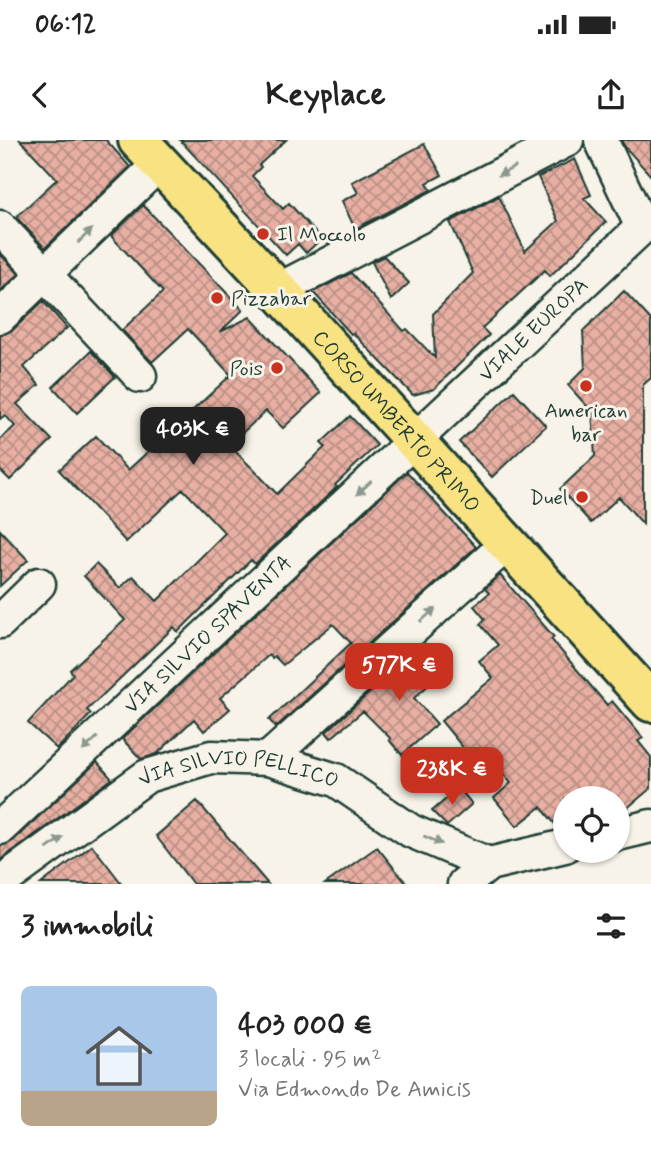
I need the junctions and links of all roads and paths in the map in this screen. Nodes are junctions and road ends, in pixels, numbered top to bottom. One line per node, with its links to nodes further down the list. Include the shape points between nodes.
1 (567, 140): 7 (street, one-way to 7)
2 (601, 140): 4 (street)
3 (149, 152): 6 (street, one-way to 3); 7 (main road, CORSO UMBERTO PRIMO)
4 (646, 223): 10 (street, VIALE EUROPA)
5 (0, 227): 6 (street)
6 (45, 276): 8 (street); 9 (street)
7 (278, 290): 10 (main road, CORSO UMBERTO PRIMO)
8 (0, 317)
9 (140, 376)
10 (414, 441): 11 (main road, CORSO UMBERTO PRIMO); 17 (street, VIA SILVIO SPAVENTA, one-way to 17)
11 (507, 544): 14 (main road, CORSO UMBERTO PRIMO); 15 (street, one-way to 11)
12 (39, 584): 13 (street)
13 (0, 622)
14 (651, 702)
15 (268, 759): 20 (street, VIA SILVIO PELLICO, one-way to 20, via 336,780 411,831); 21 (street, VIA SILVIO PELLICO, one-way to 15, via 147,776 211,757)
16 (651, 826): 18 (street)
17 (0, 828)
18 (630, 831)
19 (553, 849): 20 (street)
20 (489, 864): 22 (street)
21 (0, 883)
22 (464, 884)

